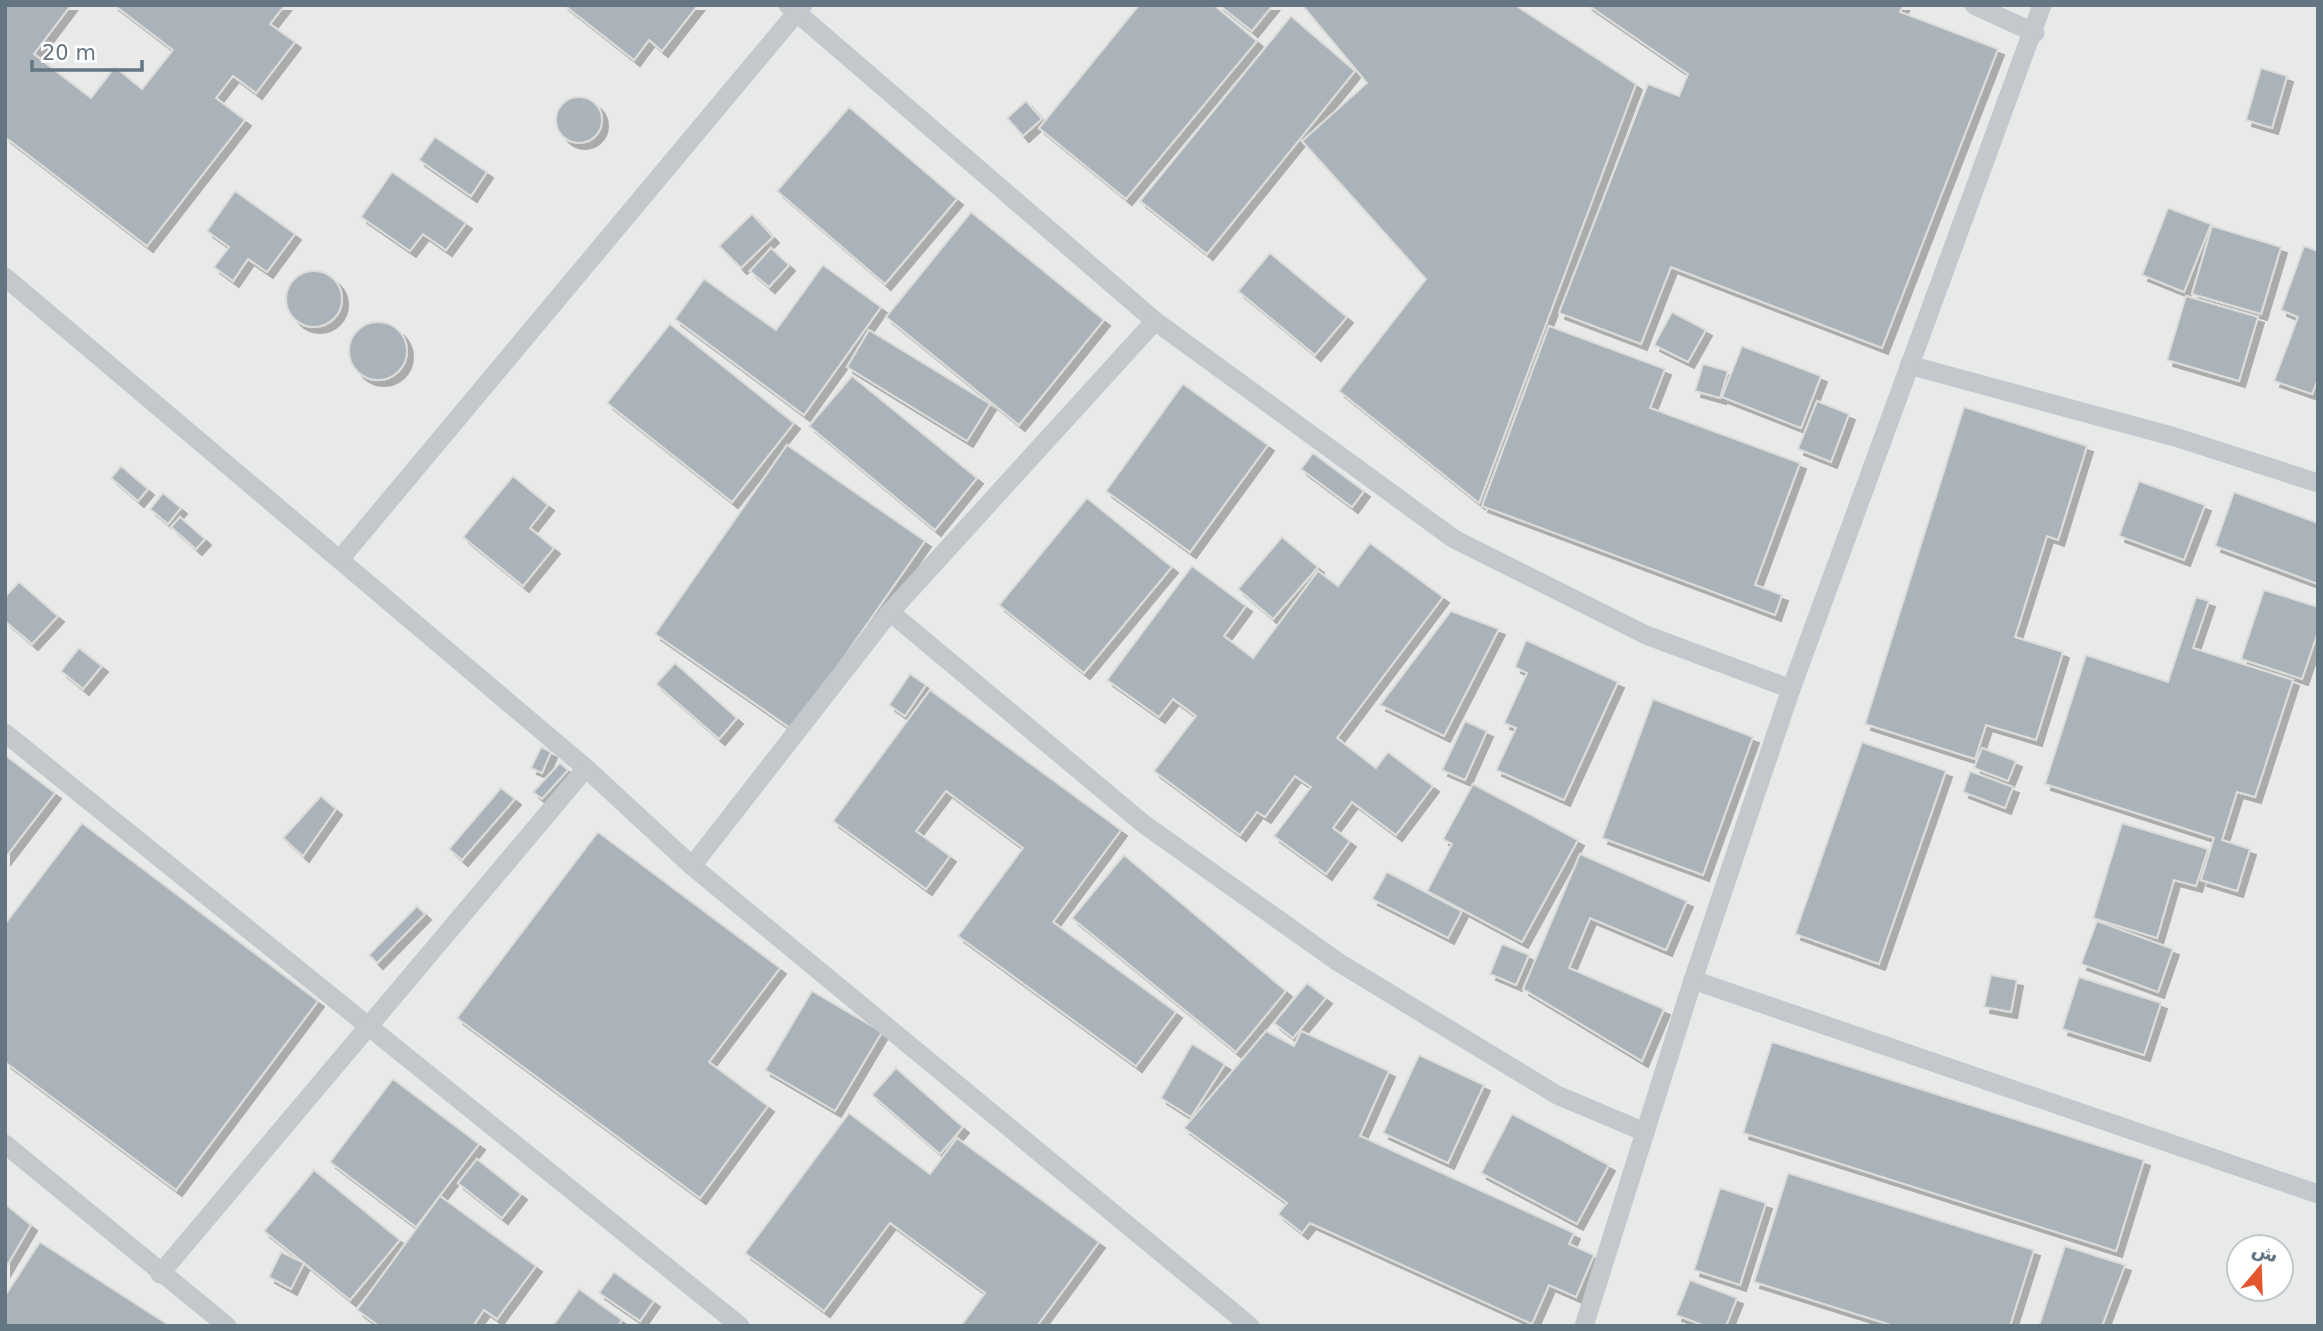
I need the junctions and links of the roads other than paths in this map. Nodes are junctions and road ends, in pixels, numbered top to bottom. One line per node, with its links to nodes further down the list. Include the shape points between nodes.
1 (1974, 5): 4 (lane)
2 (2042, 5): 4 (lane)
3 (796, 8): 6 (lane); 9 (lane)
4 (2035, 33): 7 (lane)
5 (5, 277): 9 (lane)
6 (1155, 321): 10 (lane); 11 (lane, via 1454,539 1646,635)
7 (1909, 365): 8 (lane, via 2175,437); 11 (lane)
8 (2318, 483)
9 (341, 558): 13 (lane)
10 (890, 612): 14 (lane); 17 (lane, via 1145,825 1338,962 1557,1095)
11 (1791, 689): 15 (lane)
12 (5, 733): 16 (lane)
13 (586, 768): 14 (lane); 16 (lane)
14 (692, 866): 23 (lane)
15 (1693, 980): 17 (lane); 19 (lane)
16 (369, 1026): 20 (lane); 22 (lane)
17 (1645, 1132): 24 (lane)
18 (5, 1144): 20 (lane)
19 (2318, 1194)
20 (160, 1274): 21 (lane)
21 (227, 1326)
22 (740, 1326)
23 (1250, 1326)
24 (1584, 1326)

